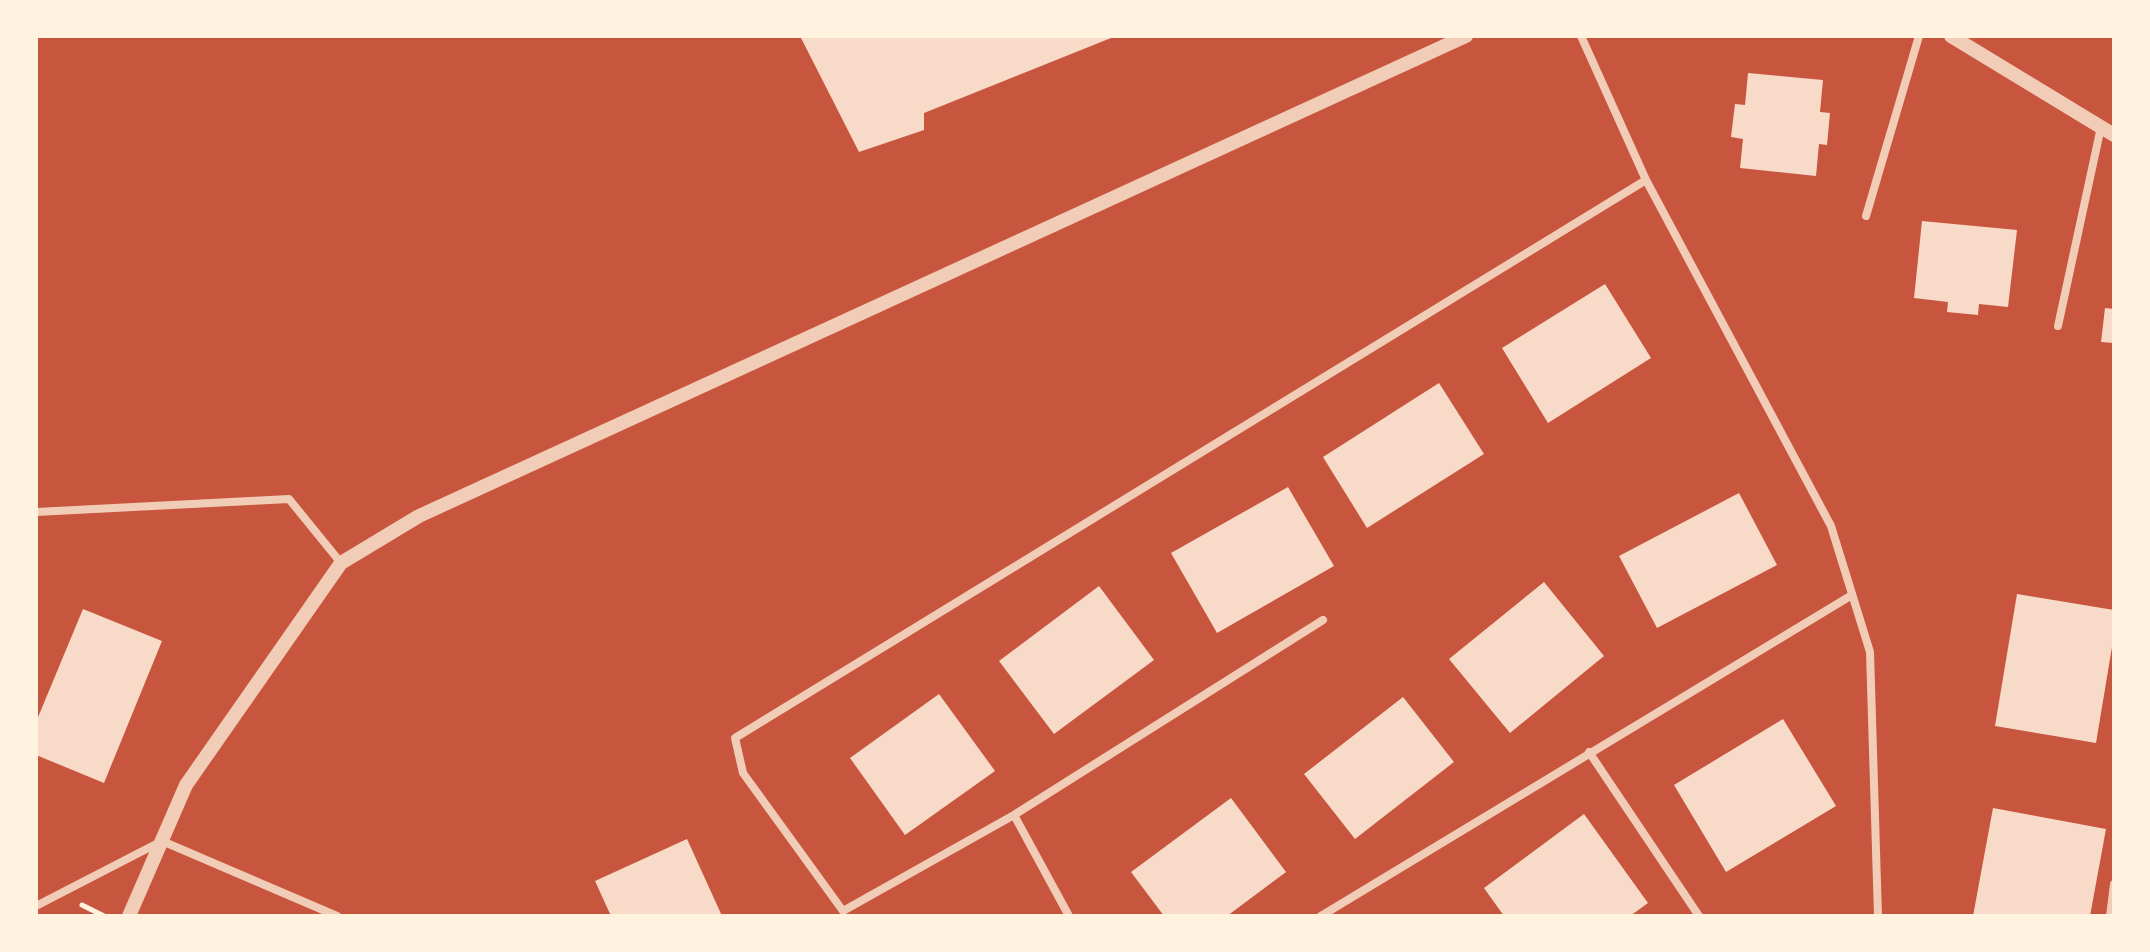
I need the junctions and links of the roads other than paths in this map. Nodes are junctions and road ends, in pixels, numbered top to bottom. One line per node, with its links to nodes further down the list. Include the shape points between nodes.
1 (1466, 36): 10 (street, via 419,516)
2 (1581, 36): 6 (street)
3 (1919, 36): 7 (street)
4 (1951, 36): 5 (street)
5 (2107, 131): 8 (street)
6 (1646, 180): 11 (street, via 1831,526); 14 (street, via 735,738 743,773 843,911)
7 (1866, 216)
8 (2058, 326)
9 (36, 512): 10 (street, via 289,499)
10 (341, 563): 15 (street, via 186,785)
11 (1852, 595): 13 (street); 23 (street, via 1870,652)
12 (1323, 620): 14 (street)
13 (1589, 752): 21 (street); 22 (street)
14 (1014, 815): 20 (street)
15 (162, 841): 17 (street); 18 (street); 19 (street)
16 (2114, 884): 24 (street)
17 (36, 906)
18 (129, 916)
19 (337, 916)
20 (1069, 916)
21 (1321, 916)
22 (1699, 916)
23 (1878, 916)
24 (2110, 916)

